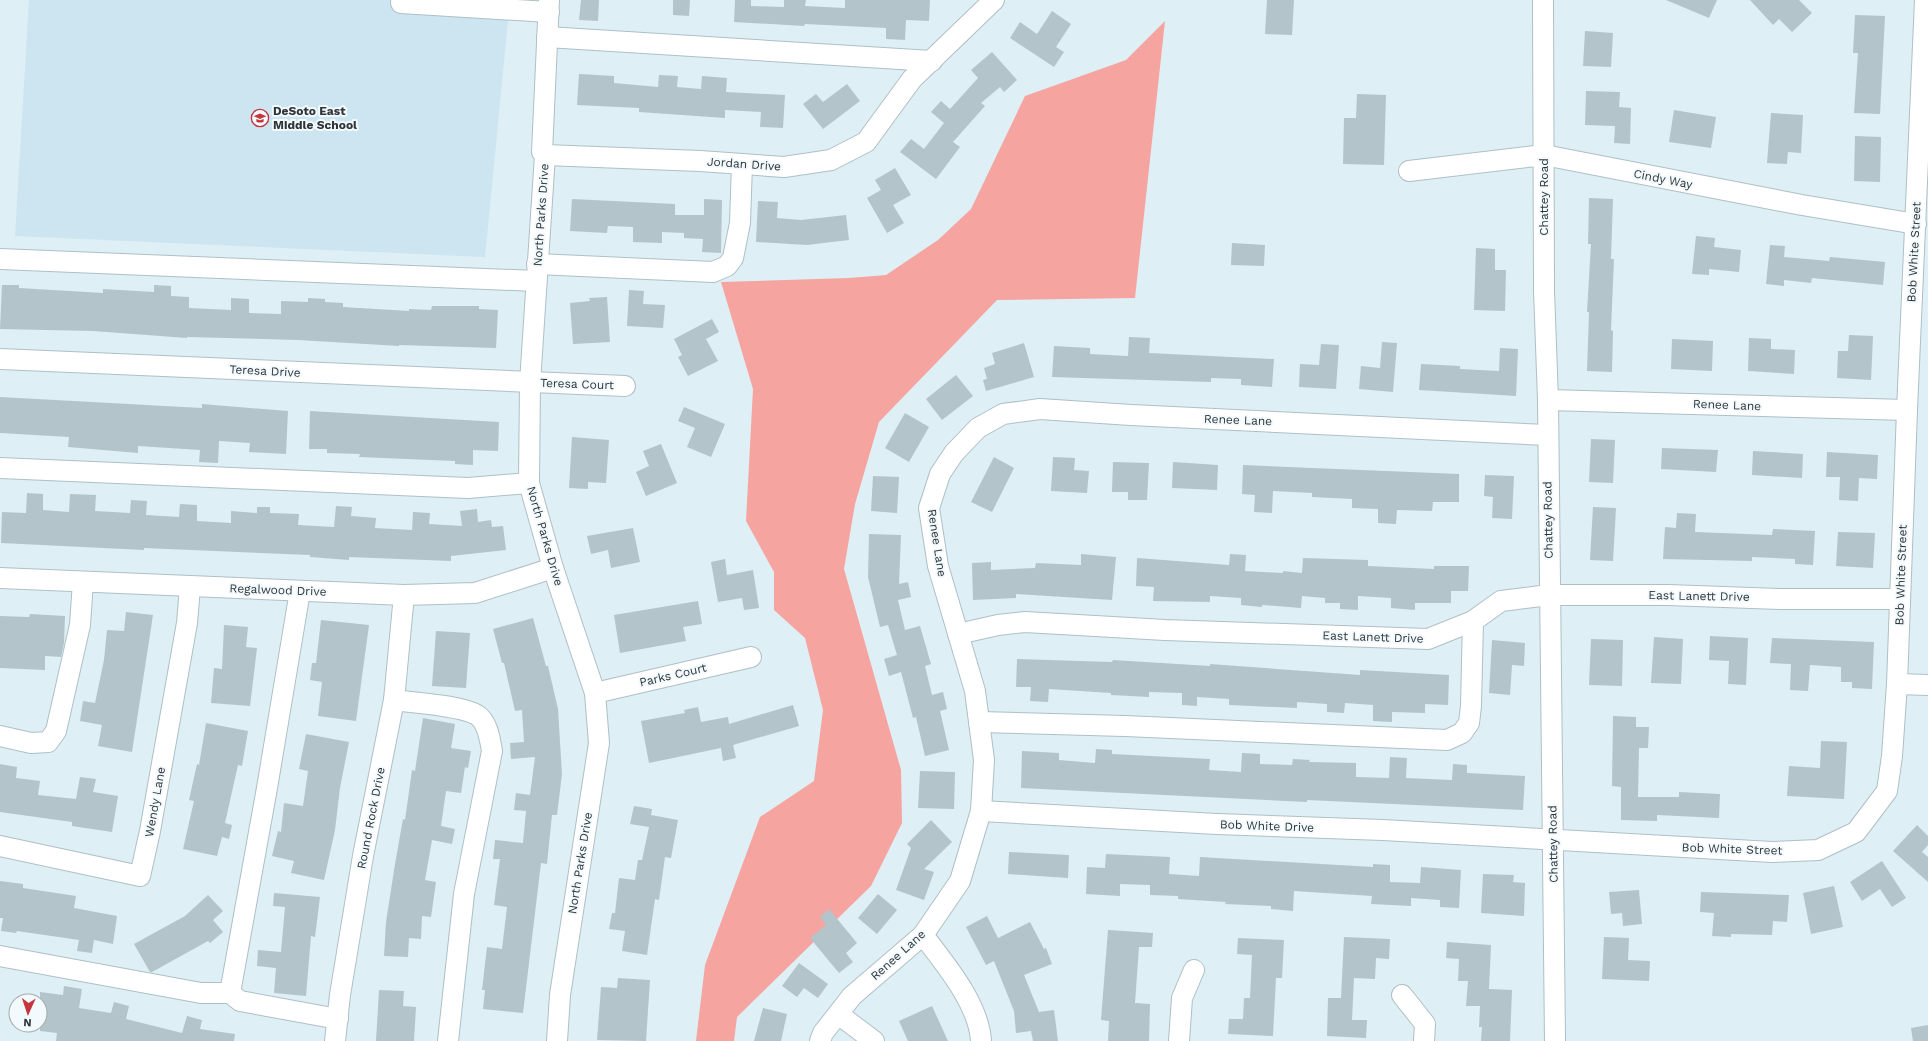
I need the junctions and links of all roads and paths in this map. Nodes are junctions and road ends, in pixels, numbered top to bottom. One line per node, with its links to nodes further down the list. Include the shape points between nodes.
1 (994, 0): 7 (street, Jordan Drive)
2 (1542, 0): 10 (street, Chattey Road)
3 (1925, 0): 8 (street, Bob White Street)
4 (401, 3): 5 (street)
5 (549, 6): 6 (street, North Parks Drive)
6 (547, 37): 7 (street); 9 (street, North Parks Drive, via 542,152)
7 (932, 61): 11 (street, Jordan Drive, via 912,79 866,142 831,160 784,167)
8 (1925, 69): 13 (street, Bob White Street)
9 (545, 155): 11 (street, Jordan Drive); 15 (street, North Parks Drive)
10 (1544, 155): 12 (street, Cindy Way); 13 (street, Cindy Way, via 1802,205); 19 (street, Chattey Road, via 1544,291)
11 (742, 164): 15 (street, via 740,224 733,258 727,266 713,272)
12 (1409, 171)
13 (1916, 224): 20 (street, Bob White Street)
14 (0, 259): 15 (street)
15 (537, 272): 17 (street, North Parks Drive)
16 (0, 359): 17 (street, Teresa Drive)
17 (530, 382): 18 (street, Teresa Court); 23 (street, North Parks Drive)
18 (625, 386)
19 (1548, 400): 20 (street, Renee Lane); 21 (street, Chattey Road)
20 (1907, 410): 31 (street, Bob White Street)
21 (1547, 435): 30 (street, Chattey Road); 33 (street, Renee Lane, via 1040,409 1003,414 978,428 954,453 940,474 929,508 938,566)
22 (0, 468): 23 (street, via 468,488)
23 (529, 483): 24 (street, North Parks Drive)
24 (553, 568): 29 (street, Regalwood Drive, via 476,593); 37 (street, North Parks Drive)
25 (0, 578): 26 (street, Regalwood Drive)
26 (83, 582): 27 (street, Regalwood Drive); 40 (street, via 80,625 56,731 48,742 31,743)
27 (190, 587): 28 (street, Regalwood Drive); 43 (street, Wendy Lane, via 185,631 140,876)
28 (300, 591): 29 (street, Regalwood Drive); 47 (street)
29 (404, 595): 38 (street, Round Rock Drive)
30 (1549, 595): 31 (street, East Lanett Drive); 32 (street, East Lanett Drive, via 1501,600); 42 (street, Chattey Road)
31 (1900, 599): 35 (street, Bob White Street)
32 (1473, 621): 33 (street, East Lanett Drive, via 1428,639 1165,630 1025,622); 39 (street, via 1469,723 1462,733 1447,740)
33 (958, 634): 39 (street, Renee Lane, via 974,691)
34 (751, 657): 37 (street, Parks Court)
35 (1897, 684): 36 (street); 42 (street, Bob White Street, via 1887,791 1856,832 1818,850 1772,852)
36 (1928, 685)
37 (595, 693): 53 (street, North Parks Drive, via 599,743 560,995)
38 (394, 700): 50 (street, Round Rock Drive, via 363,856); 52 (street, via 450,707 478,715 488,729 492,752 464,894)
39 (979, 722): 41 (street, Renee Lane, via 984,760)
40 (0, 736)
41 (981, 811): 42 (street, Bob White Drive); 44 (street, Renee Lane, via 960,881)
42 (1553, 840): 59 (street, Chattey Road)
43 (0, 846)
44 (923, 936): 49 (street, Renee Lane, via 852,996); 56 (street, via 957,980 980,1028)
45 (0, 956): 47 (street, via 201,993)
46 (1194, 970): 57 (street, via 1182,998)
47 (230, 994): 50 (street, via 240,1002)
48 (1402, 995): 58 (street, via 1425,1024)
49 (838, 1014): 54 (street, Renee Lane); 55 (street)
50 (338, 1018): 51 (street, Round Rock Drive)
51 (335, 1041)
52 (448, 1041)
53 (557, 1041)
54 (820, 1041)
55 (874, 1041)
56 (981, 1041)
57 (1179, 1041)
58 (1424, 1041)
59 (1555, 1041)

